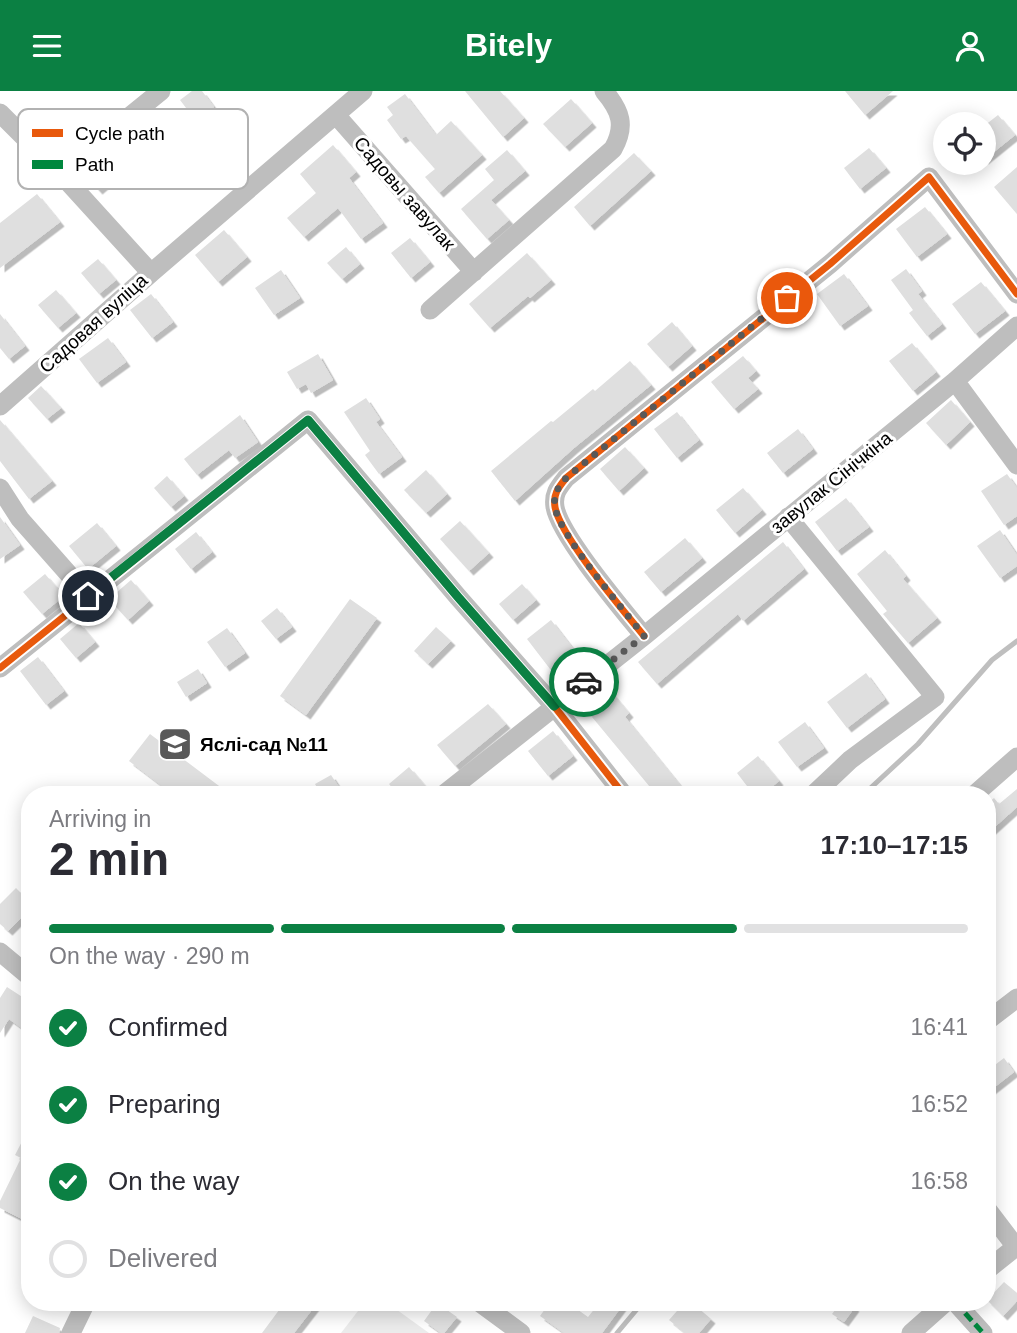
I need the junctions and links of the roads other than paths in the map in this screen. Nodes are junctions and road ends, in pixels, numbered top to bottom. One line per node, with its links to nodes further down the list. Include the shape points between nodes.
1 (161, 91): 4 (street)
2 (363, 91): 6 (street)
3 (604, 91): 9 (street, via 622,126 613,149)
4 (139, 109)
5 (0, 113): 7 (street, Садовая вуліца)
6 (336, 115): 9 (street, Садовы завулак); 10 (street)
7 (18, 131)
8 (75, 189): 10 (street, Садовая вуліца)
9 (474, 272): 12 (street)
10 (151, 273): 15 (street, Садовая вуліца)
11 (1017, 294): 20 (street, via 929,177 830,264 566,478 555,492 555,508 564,530)
12 (430, 310)
13 (1017, 326): 14 (street, завулак Сінічкіна)
14 (955, 381): 16 (street); 18 (street, завулак Сінічкіна)
15 (0, 406)
16 (1017, 465)
17 (0, 488): 19 (street, via 20,519)
18 (788, 517): 20 (street, завулак Сінічкіна); 26 (street, via 935,697)
19 (88, 596): 21 (street); 22 (street, via 308,420)
20 (644, 636): 22 (street, завулак Сінічкіна)
21 (0, 668)
22 (554, 706): 24 (street, завулак Сінічкіна); 25 (street)
23 (1017, 757): 27 (street)
24 (454, 786)
25 (617, 786)
26 (823, 786)
27 (984, 786)
28 (0, 952): 29 (street)
29 (21, 970)
30 (1017, 998): 31 (street)
31 (996, 1014)
32 (996, 1221): 33 (street)
33 (1016, 1247): 34 (street)
34 (996, 1263)
35 (82, 1311): 39 (street)
36 (491, 1311): 40 (street)
37 (936, 1311): 41 (street)
38 (963, 1311): 42 (street)
39 (71, 1333)
40 (521, 1333)
41 (911, 1333)
42 (983, 1333)

